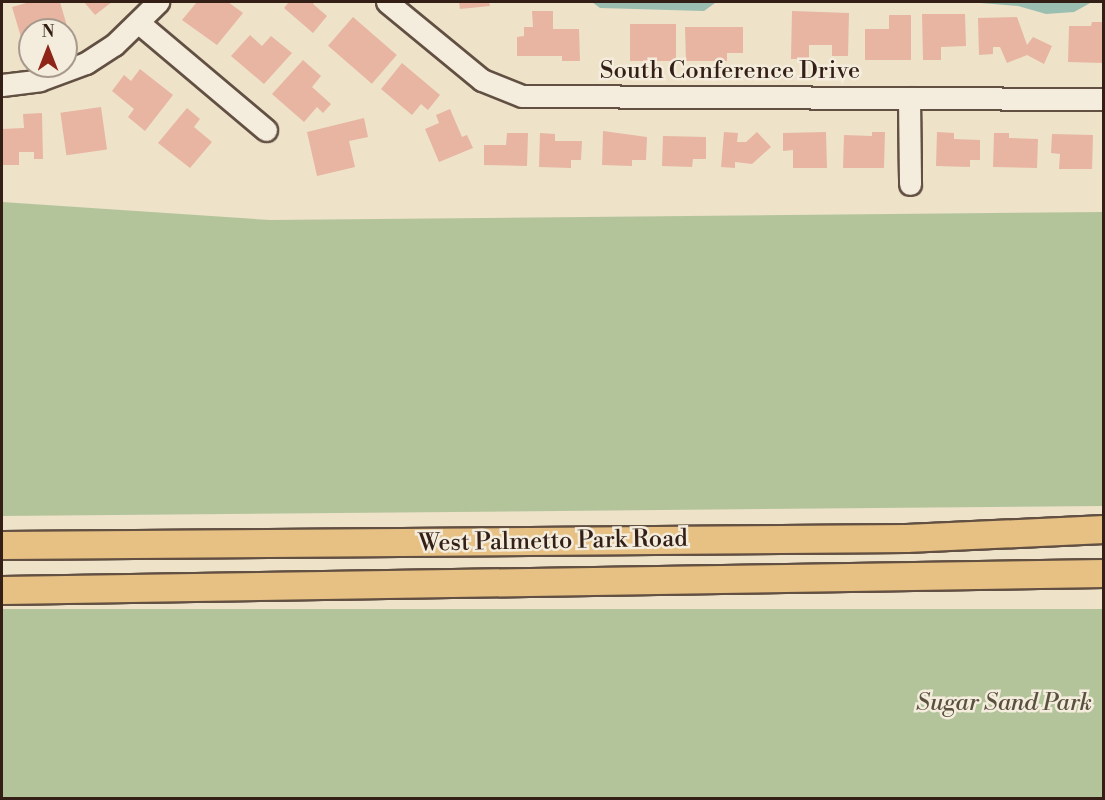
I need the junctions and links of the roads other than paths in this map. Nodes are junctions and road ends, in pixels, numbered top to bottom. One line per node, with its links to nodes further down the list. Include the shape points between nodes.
1 (158, 2): 3 (street)
2 (387, 2): 5 (street, South Conference Drive, via 482,80 522,96)
3 (139, 23): 4 (street, via 114,45 71,70); 7 (street)
4 (2, 86)
5 (909, 98): 6 (street, South Conference Drive); 8 (street)
6 (1104, 99)
7 (266, 130)
8 (910, 184)
9 (1104, 529): 10 (main road, West Palmetto Park Road, via 906,538)
10 (622, 541): 11 (main road, West Palmetto Park Road); 13 (main road)
11 (2, 545)
12 (1104, 573): 13 (main road, West Palmetto Park Road)
13 (622, 580): 14 (main road, West Palmetto Park Road)
14 (2, 590)

